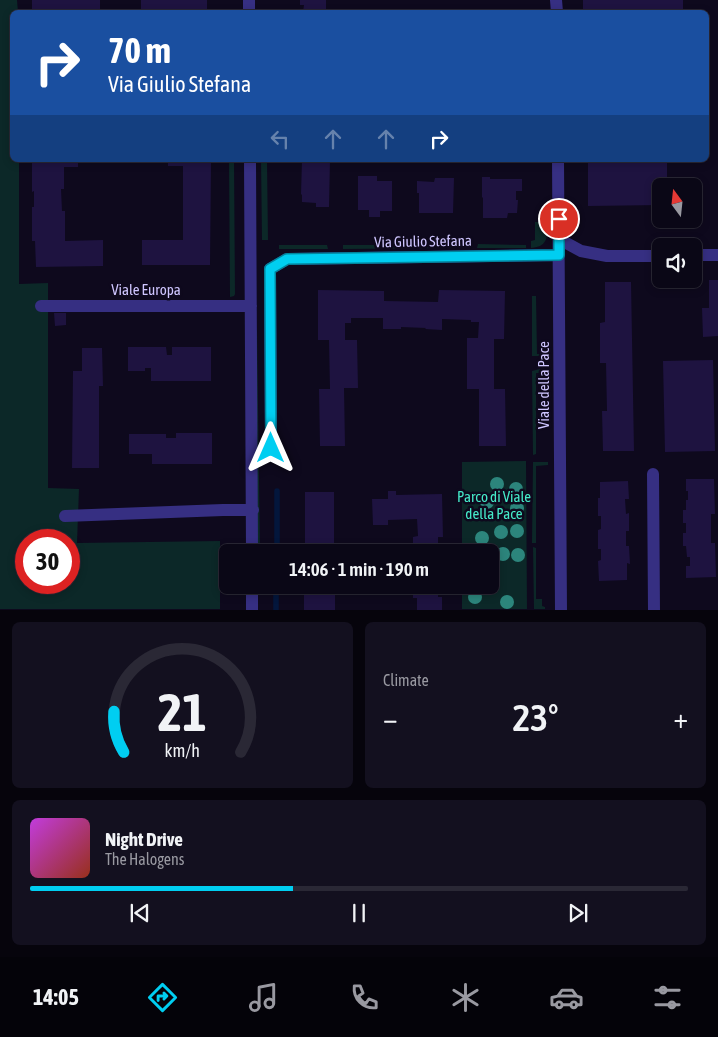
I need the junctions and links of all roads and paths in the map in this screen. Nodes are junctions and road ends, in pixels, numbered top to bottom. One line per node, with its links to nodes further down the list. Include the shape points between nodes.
1 (250, 162): 9 (street)
2 (558, 162): 3 (street, Viale della Pace)
3 (559, 239): 4 (street, Viale della Pace); 7 (street, via 581,251 607,256)
4 (559, 255): 10 (street, Via Giulio Stefana, via 287,259 270,269); 17 (street, Viale della Pace)
5 (702, 255): 6 (street)
6 (718, 255)
7 (652, 256)
8 (41, 306): 9 (street, Viale Europa)
9 (251, 306): 12 (street)
10 (271, 448)
11 (653, 474): 18 (street)
12 (253, 510): 13 (street); 14 (street)
13 (65, 516)
14 (252, 544)
15 (252, 594): 16 (street)
16 (252, 610)
17 (561, 610)
18 (654, 610)

